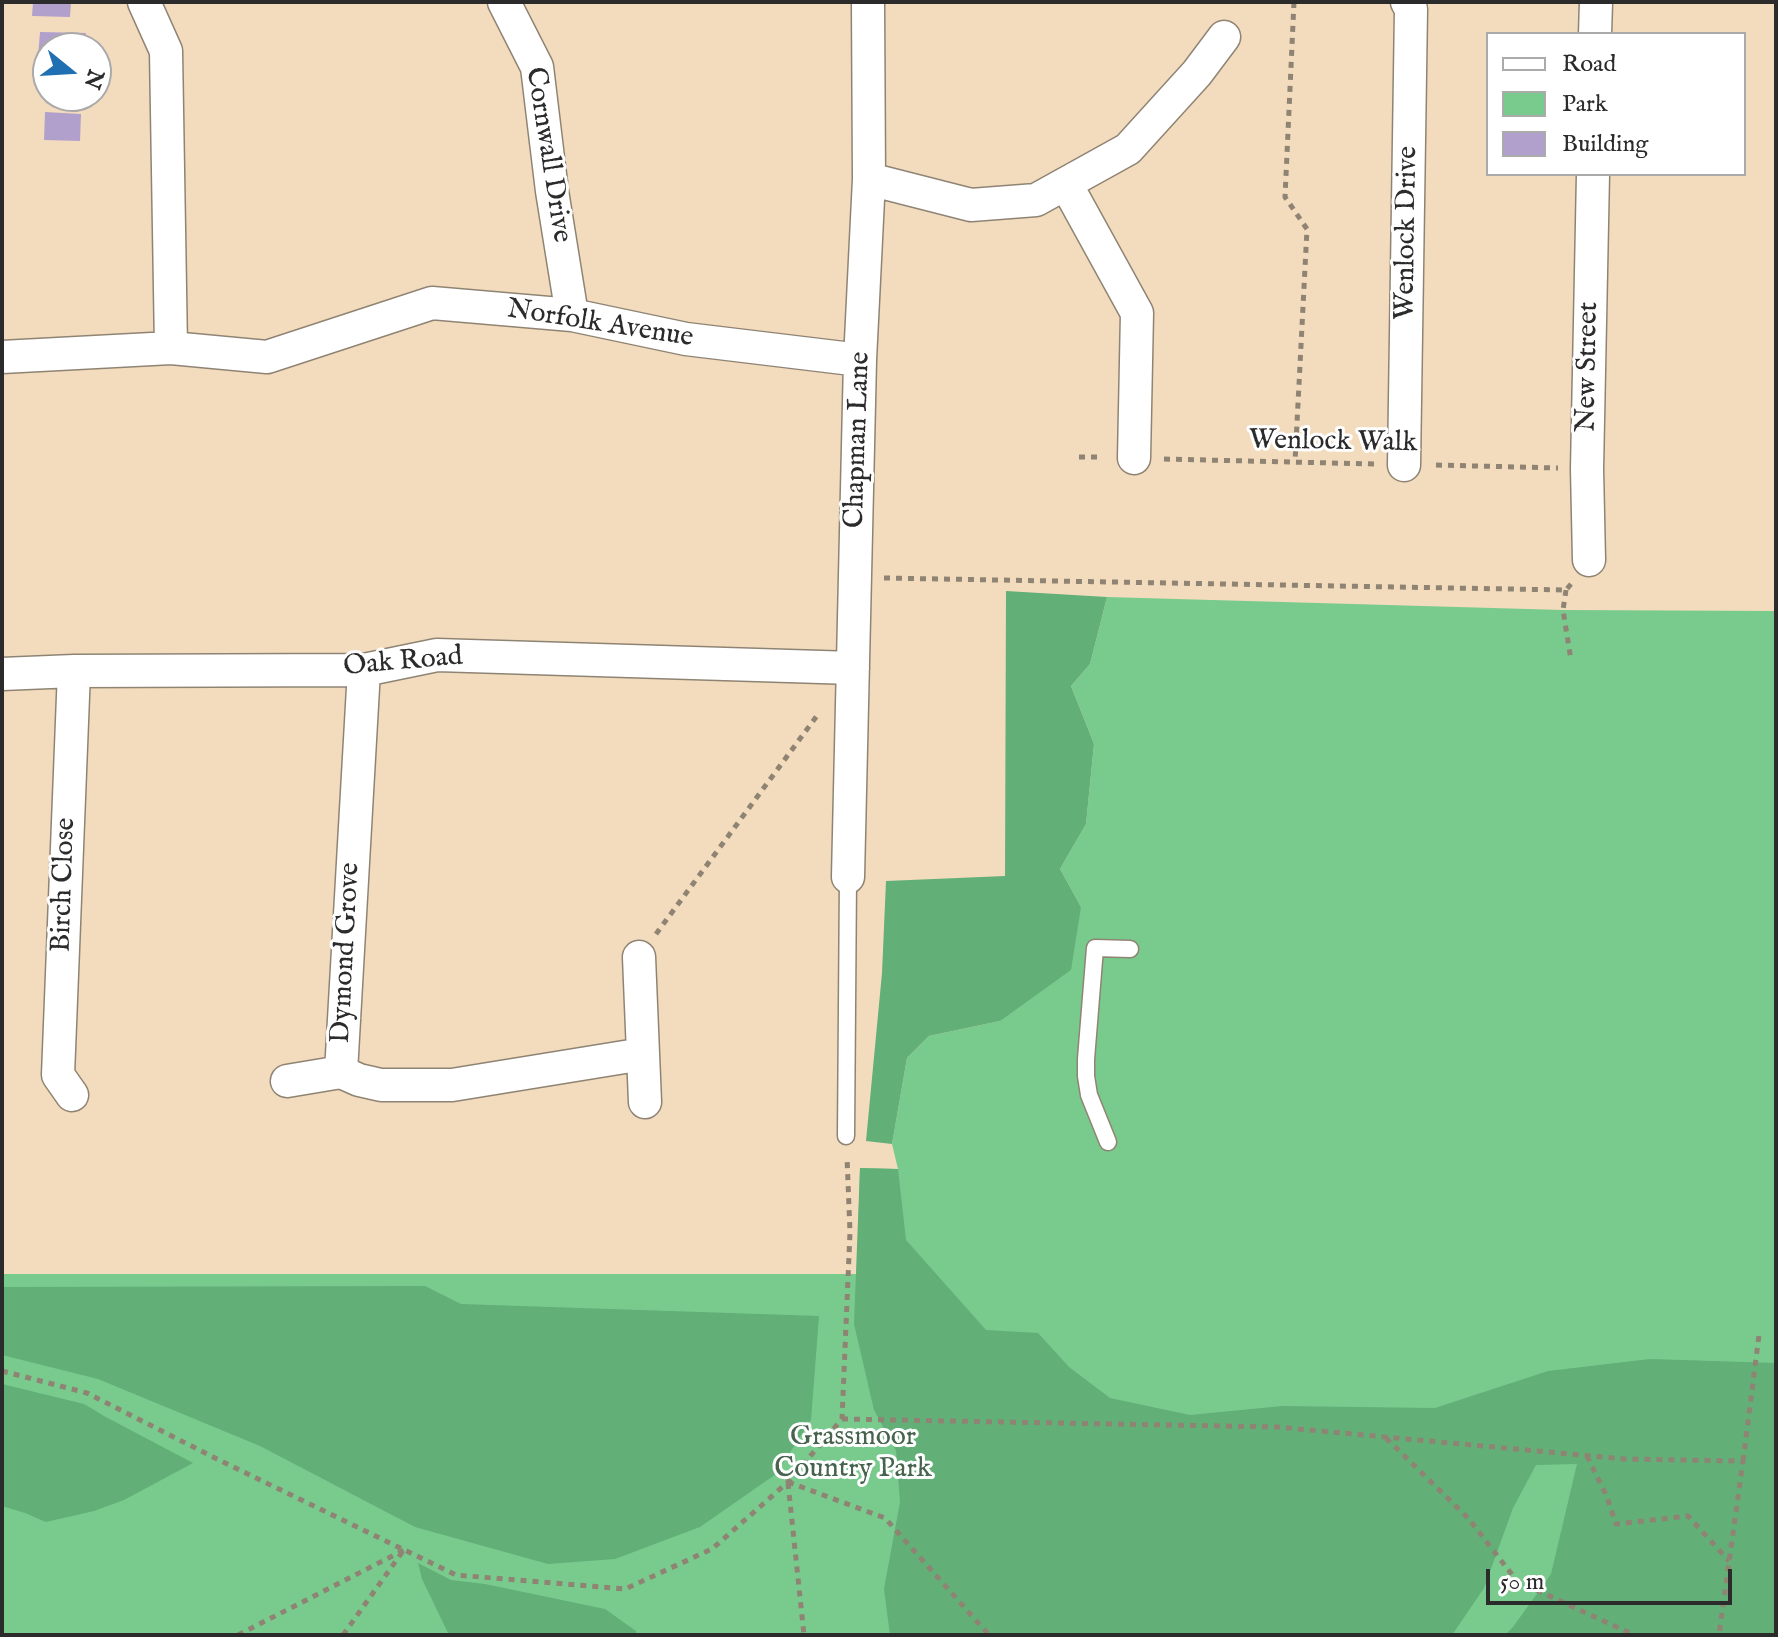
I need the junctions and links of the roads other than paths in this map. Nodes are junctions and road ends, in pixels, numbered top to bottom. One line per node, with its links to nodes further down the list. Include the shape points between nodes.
1 (144, 2): 12 (street, via 166,51)
2 (504, 2): 11 (street, Cornwall Drive, via 537,67)
3 (868, 2): 9 (street, Chapman Lane)
4 (1407, 2): 16 (street, Wenlock Drive, via 1411,9)
5 (1596, 2): 6 (street)
6 (1595, 32)
7 (1224, 37): 10 (street, via 1128,149)
8 (1593, 176): 17 (street, New Street)
9 (869, 179): 10 (street, via 971,205 1036,200); 14 (street, Chapman Lane)
10 (1066, 184): 15 (street, via 1137,313)
11 (572, 315): 12 (street, Norfolk Avenue, via 432,303 267,357); 14 (street, Norfolk Avenue, via 686,339)
12 (171, 348): 13 (street, Norfolk Avenue)
13 (2, 357)
14 (860, 360): 18 (street, Chapman Lane)
15 (1134, 458)
16 (1404, 465)
17 (1589, 560)
18 (853, 668): 19 (street, Oak Road, via 437,655); 22 (street, Chapman Lane)
19 (364, 670): 20 (street, Oak Road); 26 (street, Dymond Grove)
20 (74, 671): 21 (street, Oak Road); 28 (street, Birch Close, via 58,1075)
21 (2, 674)
22 (848, 877): 30 (lane)
23 (1130, 949): 31 (lane, via 1095,948 1086,1076)
24 (639, 957): 25 (street)
25 (643, 1054): 26 (street, Dymond Grove, via 452,1085 381,1085); 29 (street)
26 (341, 1072): 27 (street)
27 (287, 1081)
28 (72, 1095)
29 (645, 1102)
30 (846, 1136)
31 (1108, 1142)

